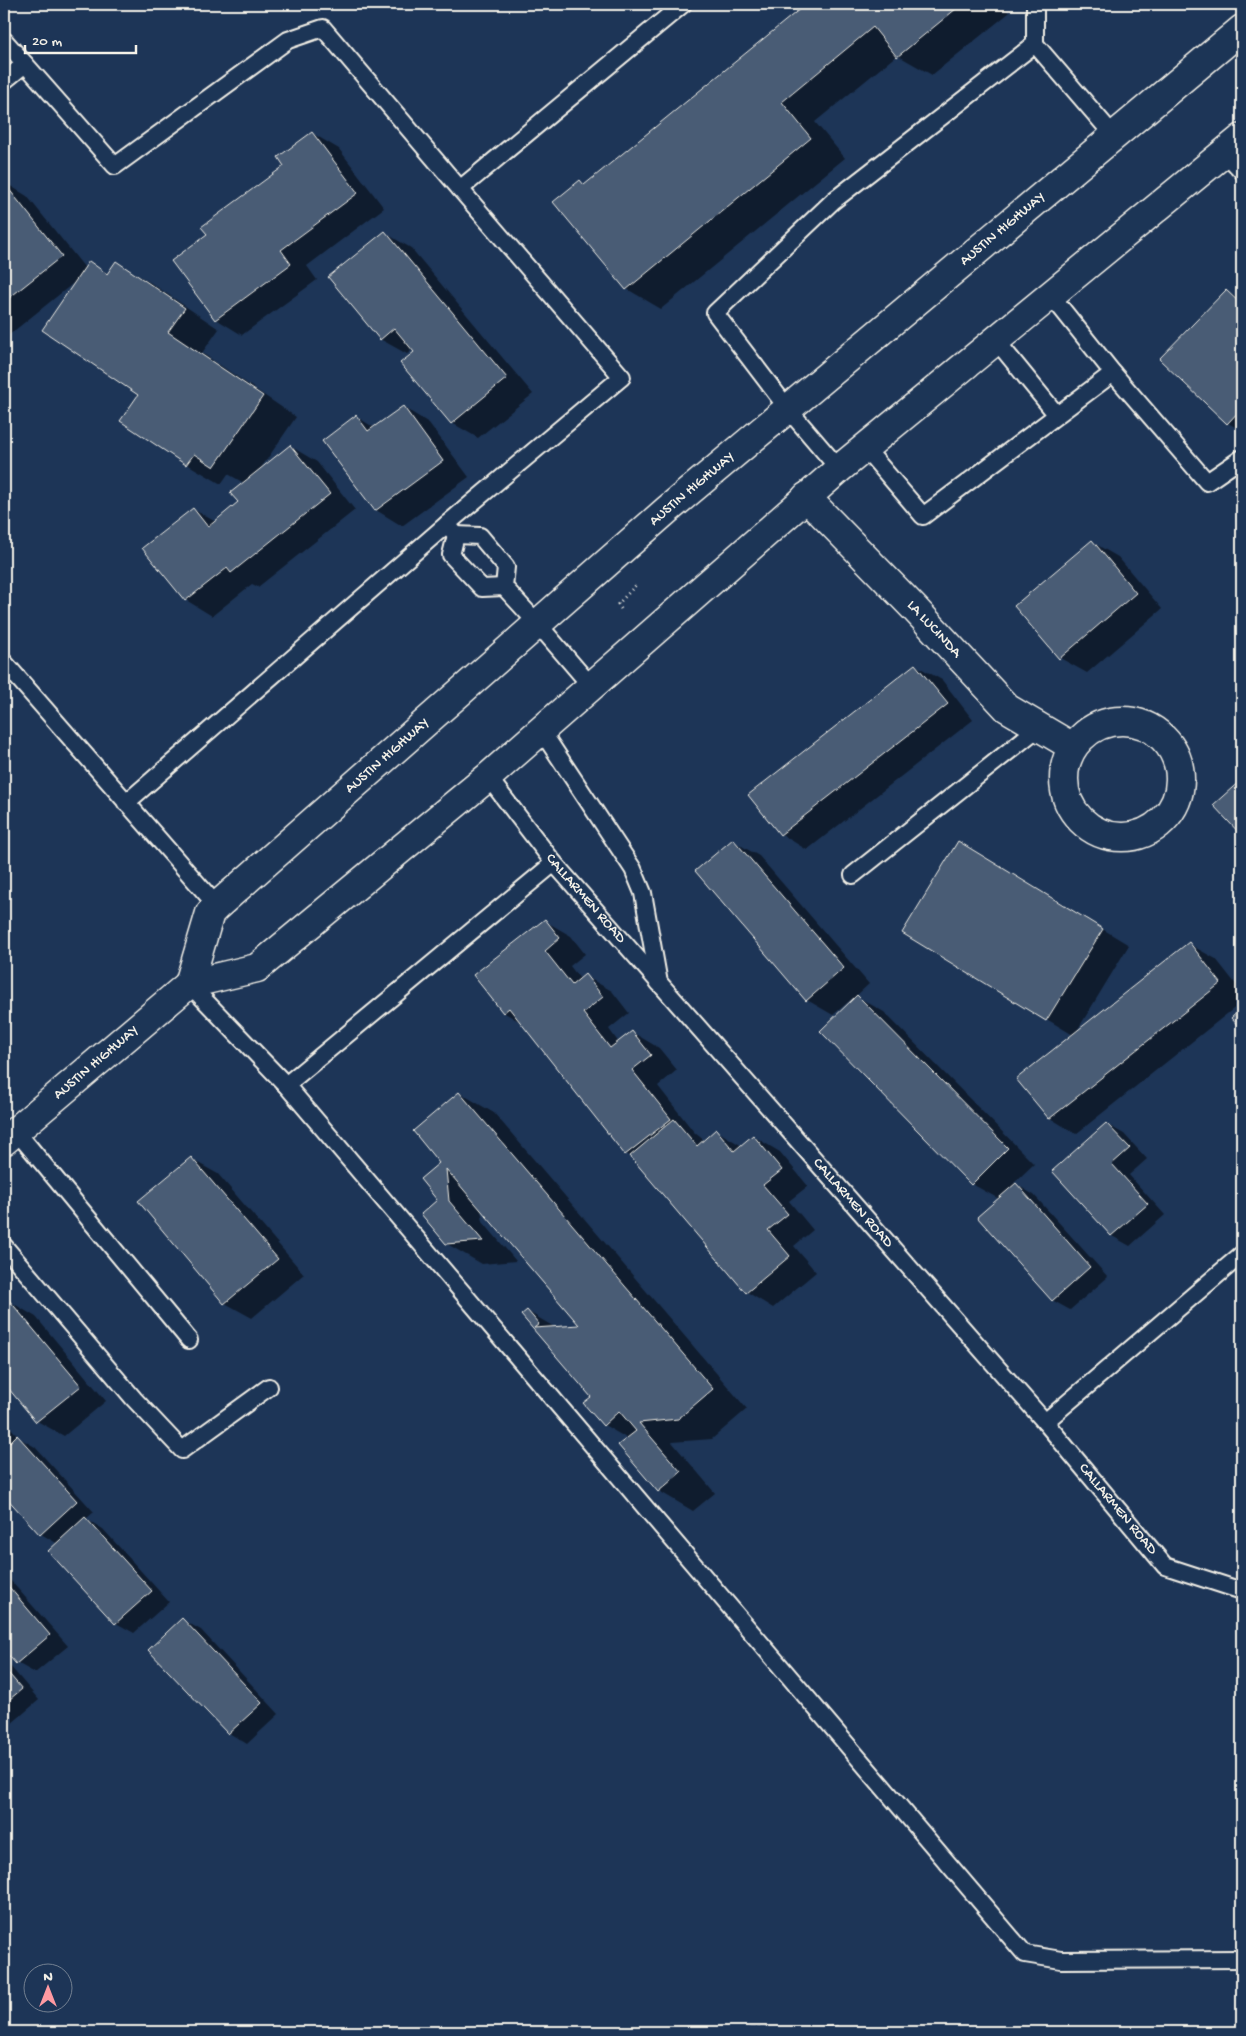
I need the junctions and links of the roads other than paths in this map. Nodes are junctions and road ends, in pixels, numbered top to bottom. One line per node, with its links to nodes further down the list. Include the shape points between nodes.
1 (683, 4): 10 (lane)
2 (1035, 4): 5 (lane)
3 (1242, 29): 8 (main road, AUSTIN HIGHWAY)
4 (4, 40): 6 (lane)
5 (1035, 44): 8 (lane); 14 (lane, via 833,202 715,313)
6 (24, 64): 7 (lane); 10 (lane, via 115,166 288,40 322,28)
7 (4, 81)
8 (1114, 136): 14 (main road, AUSTIN HIGHWAY)
9 (1236, 154): 11 (main road, AUSTIN HIGHWAY)
10 (460, 188): 20 (lane, via 622,377)
11 (1050, 294): 12 (main road, AUSTIN HIGHWAY); 13 (lane)
12 (995, 340): 15 (lane); 16 (main road, AUSTIN HIGHWAY)
13 (1113, 373): 15 (lane); 17 (lane, via 1207,482)
14 (788, 409): 18 (lane); 22 (main road, AUSTIN HIGHWAY)
15 (1056, 415): 16 (lane, via 923,516)
16 (865, 448): 18 (main road, AUSTIN HIGHWAY)
17 (1242, 458)
18 (839, 469): 19 (main road, AUSTIN HIGHWAY)
19 (806, 497): 24 (main road, AUSTIN HIGHWAY); 25 (main road, LA LUCINDA, via 1007,708)
20 (451, 530): 21 (lane, via 480,536 506,567); 21 (lane, via 451,555 482,588); 29 (lane)
21 (504, 587): 22 (lane)
22 (538, 624): 24 (lane); 32 (main road, AUSTIN HIGHWAY)
23 (4, 662): 29 (lane)
24 (591, 686): 26 (main road, AUSTIN HIGHWAY)
25 (1038, 728): 27 (main road, LA LUCINDA); 31 (lane)
26 (541, 730): 28 (main road, AUSTIN HIGHWAY); 33 (lane, via 633,869 643,893)
27 (1073, 747): 27 (main road, via 1064,772 1065,792 1072,811 1086,826 1104,835 1124,838 1144,834 1162,822 1174,806 1180,789 1175,753 1164,738 1149,727 1132,721 1113,721 1095,726)
28 (488, 778): 30 (lane, CALLARMEN ROAD); 34 (main road, AUSTIN HIGHWAY, via 257,968)
29 (126, 803): 32 (lane)
30 (554, 863): 33 (lane, CALLARMEN ROAD); 35 (lane)
31 (853, 876)
32 (217, 906): 34 (main road, AUSTIN HIGHWAY, via 210,913)
33 (659, 983): 41 (lane, CALLARMEN ROAD)
34 (189, 984): 35 (lane); 36 (main road, AUSTIN HIGHWAY)
35 (286, 1085): 43 (lane, via 1025,1954 1061,1960)
36 (10, 1136): 39 (lane)
37 (4, 1246): 40 (lane, via 182,1450)
38 (1242, 1254): 41 (lane)
39 (189, 1340)
40 (269, 1387)
41 (1045, 1422): 42 (lane, CALLARMEN ROAD, via 1165,1566)
42 (1242, 1591)
43 (1242, 1959)

